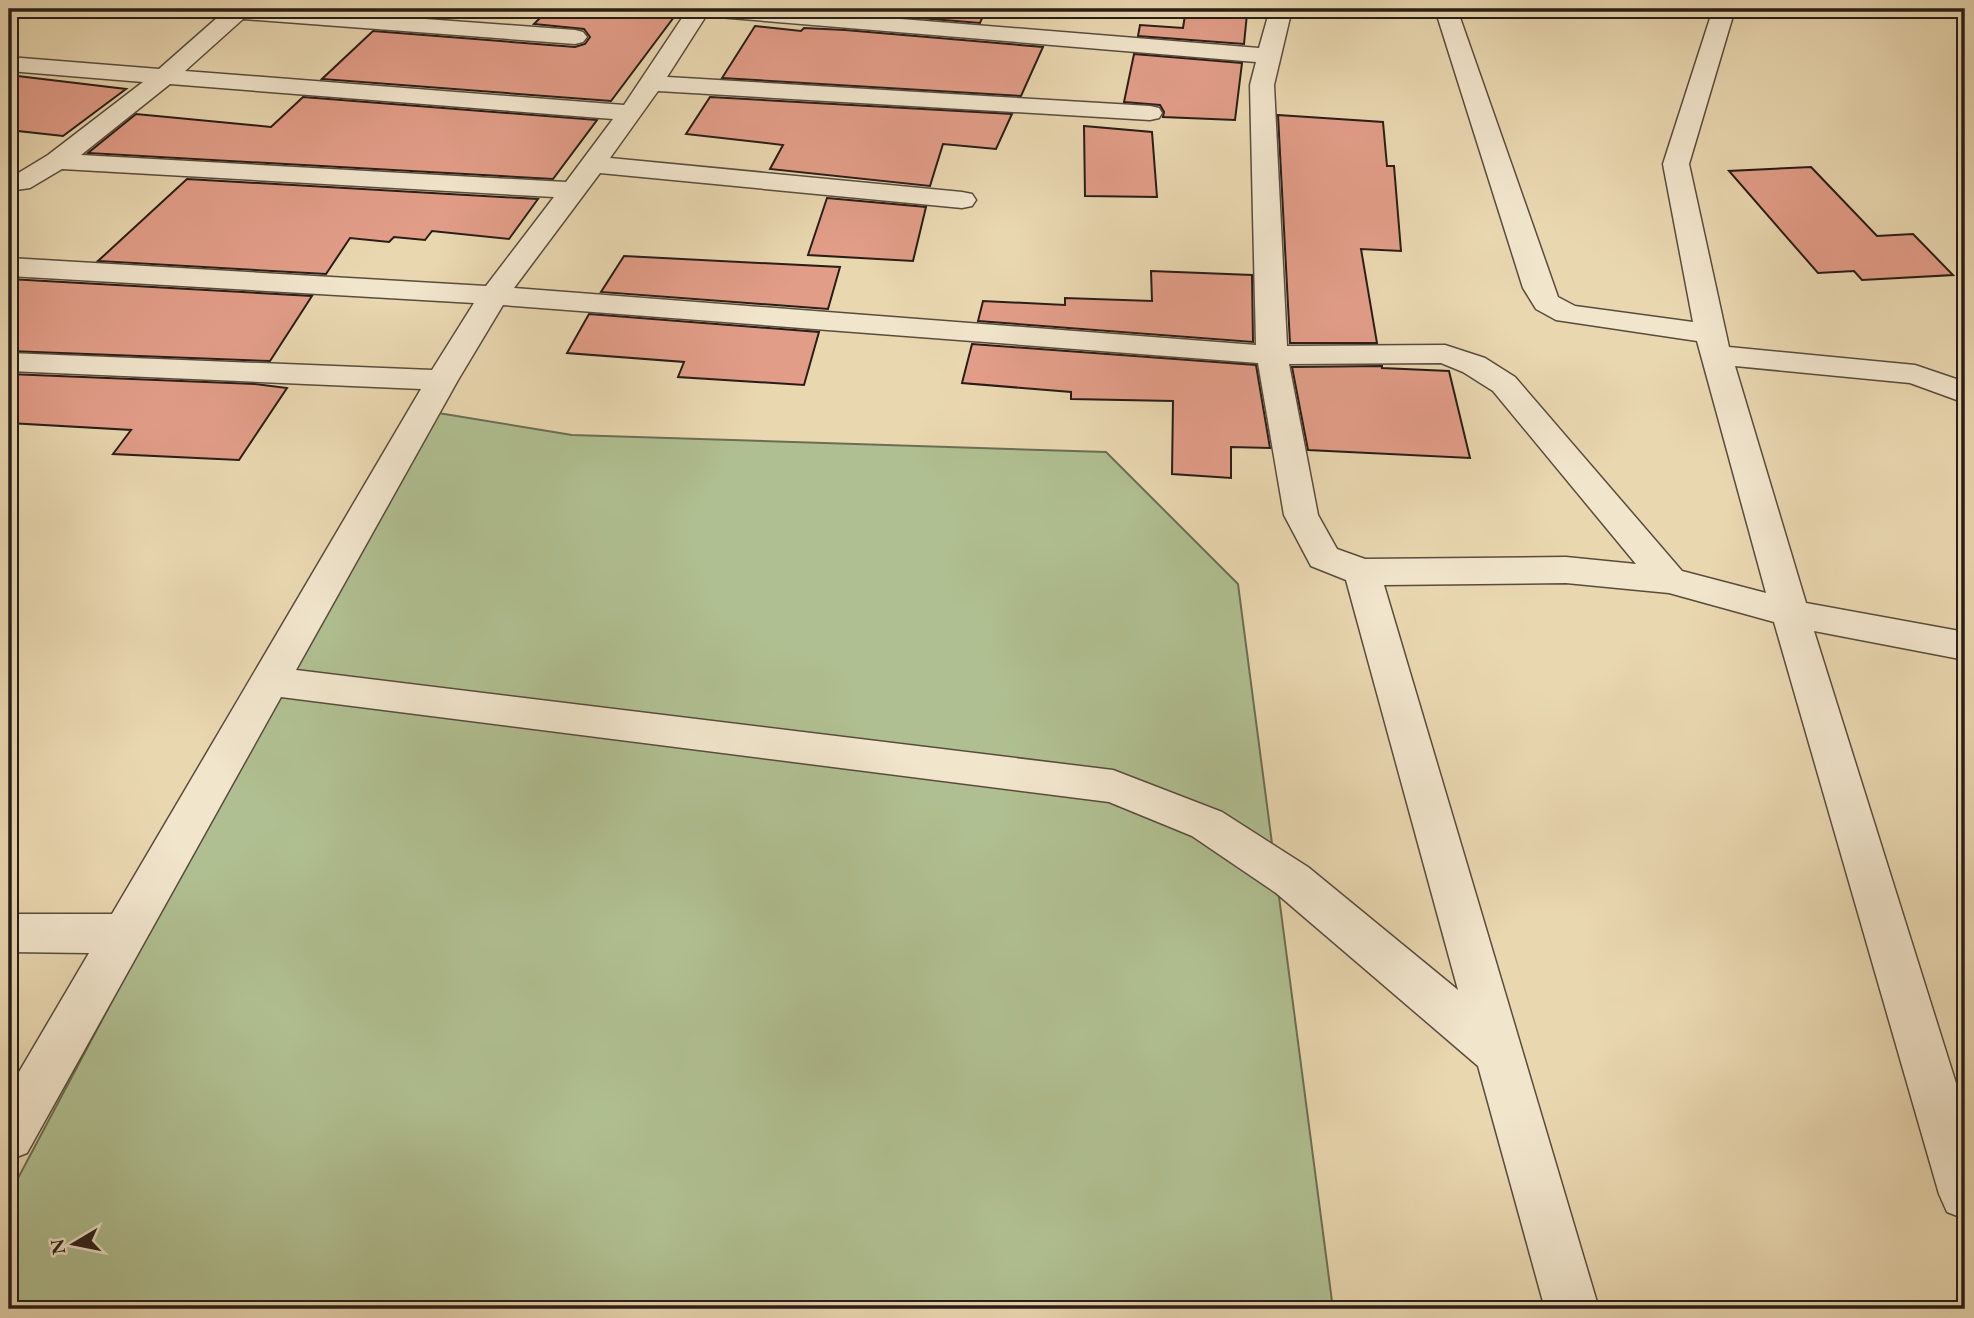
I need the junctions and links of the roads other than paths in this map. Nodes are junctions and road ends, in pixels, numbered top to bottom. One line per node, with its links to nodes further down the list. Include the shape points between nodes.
1 (204, 9): 6 (street)
2 (699, 9): 8 (street); 11 (street)
3 (1281, 9): 8 (street)
4 (1446, 9): 21 (street, via 1546,303 1567,314)
5 (1724, 9): 21 (street, via 1676,164)
6 (239, 10): 7 (street); 10 (street)
7 (575, 37)
8 (1267, 56): 22 (street, via 1262,85)
9 (9, 64): 10 (street)
10 (165, 76): 12 (street); 14 (street)
11 (650, 83): 12 (street); 13 (street)
12 (631, 113): 15 (street)
13 (1150, 113)
14 (57, 161): 16 (street, via 21,182); 17 (street)
15 (592, 164): 17 (street); 18 (street)
16 (9, 183)
17 (573, 190): 20 (street)
18 (962, 200)
19 (9, 267): 20 (street)
20 (494, 295): 22 (street); 24 (street)
21 (1713, 345): 25 (street, via 1915,374); 28 (street)
22 (1272, 355): 26 (street, via 1301,515 1324,557); 27 (street, via 1445,354 1474,365 1504,384)
23 (9, 362): 24 (street)
24 (442, 380): 30 (street)
25 (1965, 393)
26 (1362, 572): 27 (street, via 1566,570); 33 (street)
27 (1669, 580): 28 (street)
28 (1790, 613): 29 (street); 35 (street)
29 (1965, 646)
30 (271, 681): 32 (street); 33 (street, via 1113,786 1207,824 1292,880)
31 (9, 933): 32 (street)
32 (123, 934): 34 (street)
33 (1499, 1053): 36 (street)
34 (9, 1136)
35 (1965, 1194)
36 (1572, 1309)

